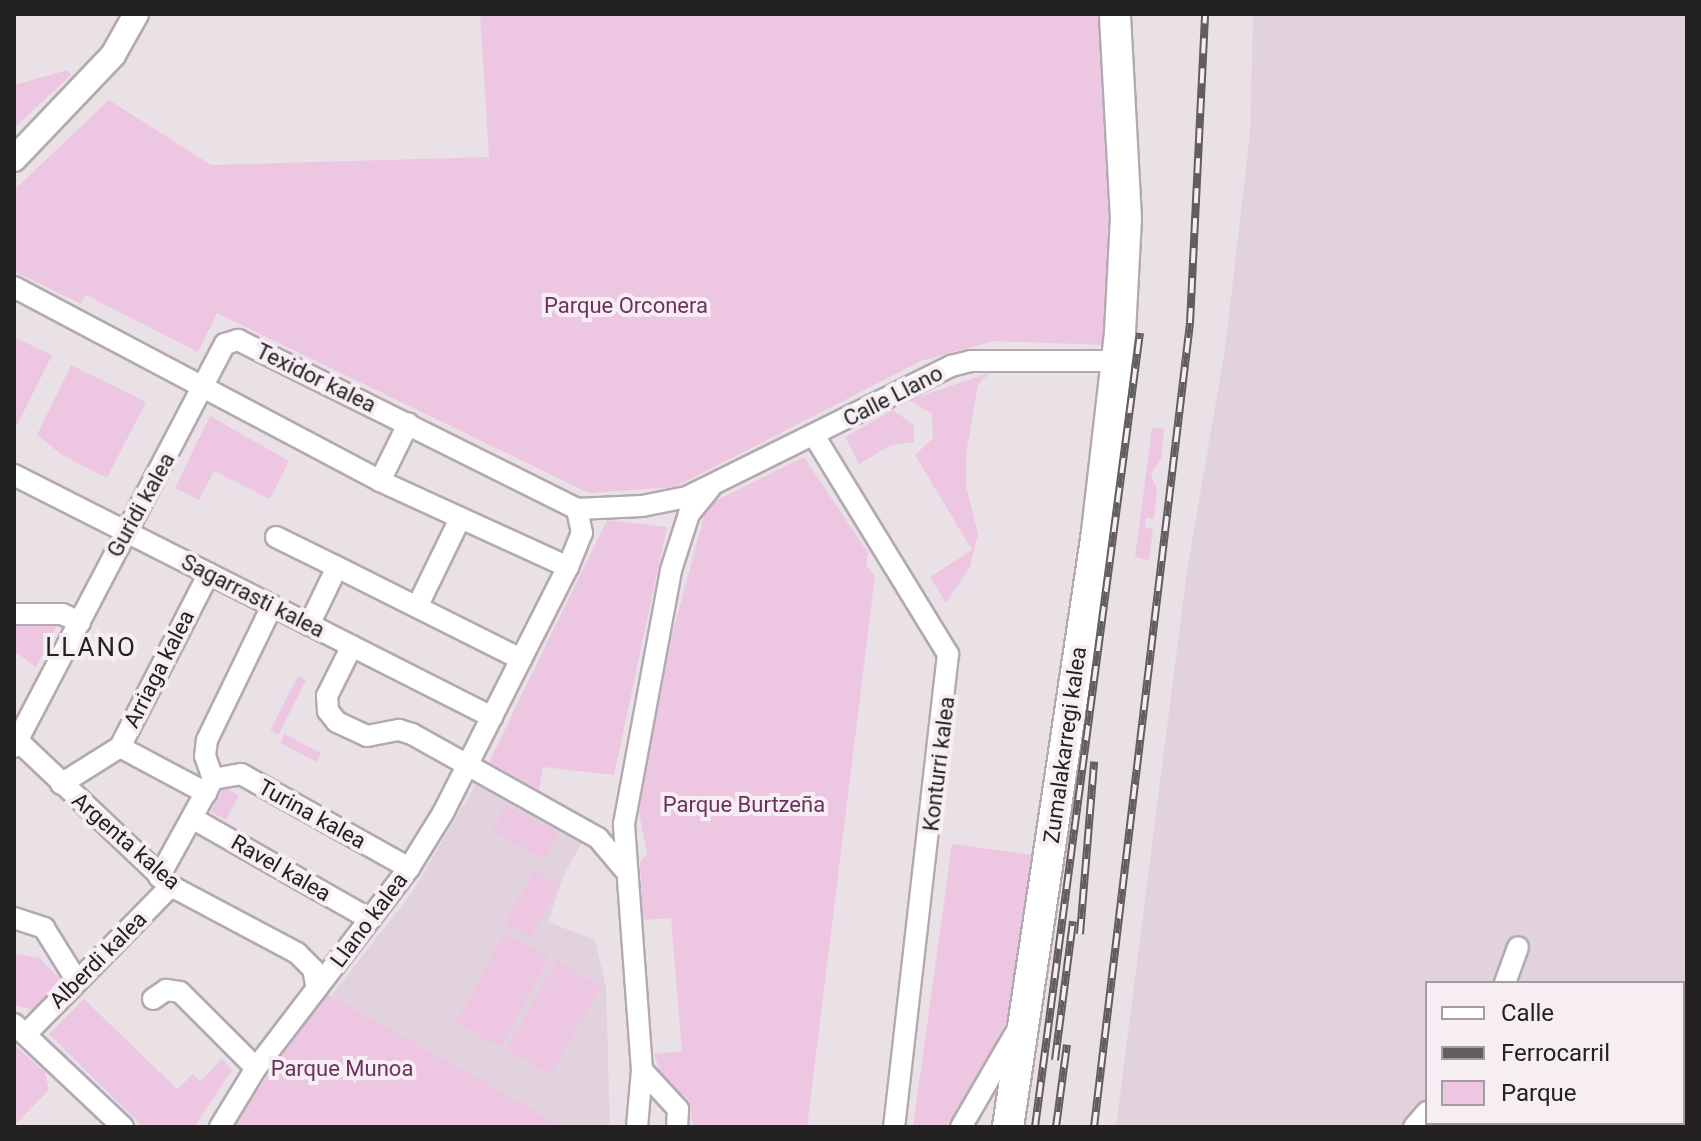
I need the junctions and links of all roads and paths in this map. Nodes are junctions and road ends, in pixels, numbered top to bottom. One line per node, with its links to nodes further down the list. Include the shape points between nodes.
1 (136, 14): 3 (street, via 113,55)
2 (1115, 14): 5 (main road, Zumalakarregi kalea, via 1126,219)
3 (14, 159)
4 (14, 287): 6 (street)
5 (1117, 361): 8 (street, Calle Llano, via 971,361 934,373); 46 (main road, Zumalakarregi kalea)
6 (203, 389): 7 (street, Texidor kalea, via 225,344 238,340); 10 (street); 16 (street, Guridi kalea)
7 (408, 424): 10 (street); 13 (street, Texidor kalea)
8 (815, 437): 11 (street, Calle Llano); 56 (street, Konturri kalea, via 948,654)
9 (14, 475): 16 (street, Sagarrasti kalea)
10 (380, 481): 14 (street)
11 (719, 483): 12 (street); 15 (street, via 689,514)
12 (649, 505): 13 (street); 15 (street, via 674,516)
13 (577, 509): 19 (street, Llano kalea, via 582,533)
14 (460, 519): 19 (street); 22 (street)
15 (682, 533): 34 (street, via 645,692)
16 (123, 534): 20 (street, Sagarrasti kalea); 24 (street, Guridi kalea)
17 (276, 537): 18 (street)
18 (337, 567): 22 (street); 25 (street)
19 (568, 567): 27 (street, Llano kalea)
20 (209, 573): 21 (street, Sagarrasti kalea); 30 (street, Arriaga kalea)
21 (272, 606): 25 (street, Sagarrasti kalea); 33 (street, via 207,740)
22 (417, 607): 27 (street)
23 (14, 614): 24 (street, via 62,614)
24 (80, 622): 29 (street, Guridi kalea)
25 (309, 625): 26 (street, Sagarrasti kalea)
26 (352, 646): 28 (street, Sagarrasti kalea); 31 (street, via 327,696 332,716 361,735 405,731)
27 (521, 659): 28 (street, Llano kalea)
28 (492, 717): 31 (street, Llano kalea)
29 (18, 733): 32 (street, Argenta kalea)
30 (120, 747): 32 (street, Arriaga kalea); 33 (street)
31 (469, 764): 36 (street); 37 (street, Llano kalea)
32 (61, 784): 39 (street, Argenta kalea)
33 (210, 786): 35 (street, Alberdi kalea); 37 (street, Turina kalea, via 241,774)
34 (627, 803): 36 (street, via 616,827); 38 (street)
35 (192, 818): 39 (street, Alberdi kalea); 41 (street, Ravel kalea)
36 (598, 838): 38 (street)
37 (409, 868): 41 (street, Llano kalea)
38 (624, 869): 51 (street)
39 (165, 881): 43 (street, Alberdi kalea); 45 (street, Argenta kalea, via 297,953 313,969)
40 (14, 918): 43 (street, via 44,928)
41 (370, 919): 45 (street, Llano kalea)
42 (1518, 947): 44 (street)
43 (77, 981): 48 (street, Alberdi kalea)
44 (1506, 981)
45 (317, 989): 50 (street, Llano kalea)
46 (1025, 989): 49 (main road); 59 (main road, Zumalakarregi kalea)
47 (153, 999): 50 (street, via 166,990 180,992)
48 (20, 1029): 52 (street)
49 (1016, 1032): 57 (street); 58 (main road, via 1007,1086)
50 (256, 1068): 53 (street, Llano kalea)
51 (642, 1070): 54 (street); 55 (street, via 678,1109)
52 (123, 1127)
53 (220, 1127)
54 (637, 1127)
55 (677, 1127)
56 (894, 1127)
57 (961, 1127)
58 (985, 1127)
59 (1008, 1127)

